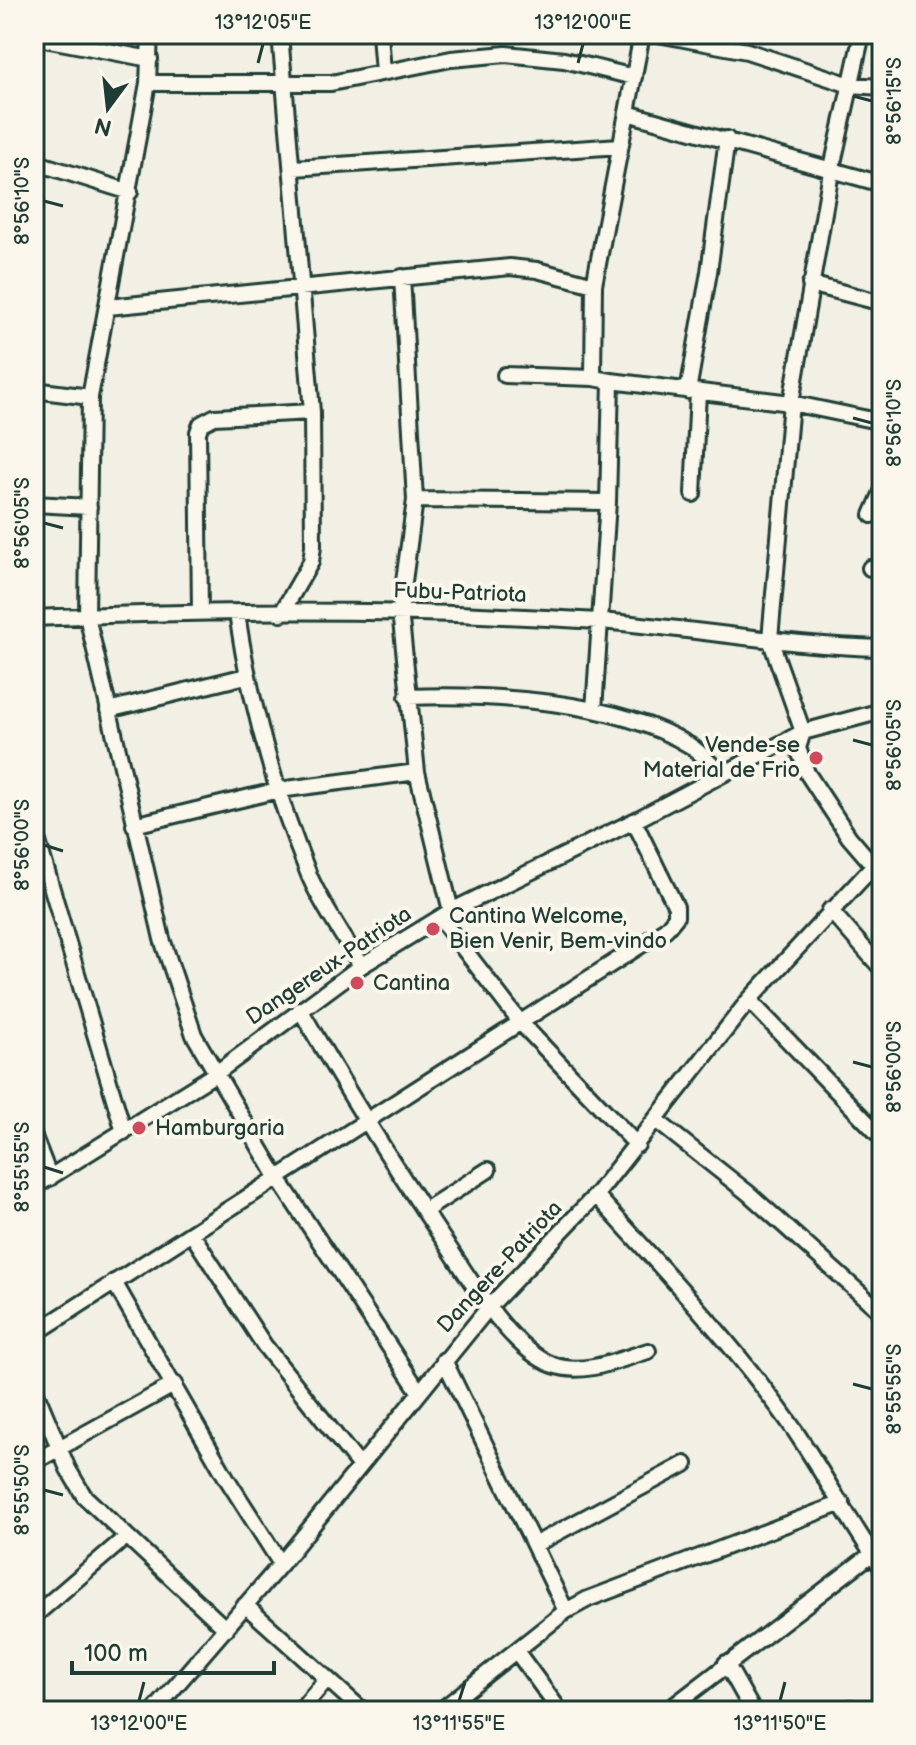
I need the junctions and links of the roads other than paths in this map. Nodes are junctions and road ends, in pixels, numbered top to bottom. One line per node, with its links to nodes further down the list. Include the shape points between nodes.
1 (150, 34): 8 (street)
2 (280, 34): 12 (street)
3 (380, 34): 9 (street)
4 (642, 34): 10 (street)
5 (658, 34): 13 (street, via 747,51)
6 (862, 34): 13 (street)
7 (34, 37): 8 (street)
8 (150, 59): 11 (street)
9 (383, 72): 10 (street, via 506,54 550,57); 12 (street, via 331,83)
10 (634, 77): 15 (street)
11 (148, 83): 12 (street); 22 (street)
12 (283, 84): 19 (street)
13 (850, 85): 14 (street); 20 (street)
14 (882, 87)
15 (627, 113): 16 (street); 17 (street)
16 (727, 139): 20 (street); 33 (street)
17 (620, 146): 19 (street); 25 (street)
18 (35, 167): 22 (street)
19 (294, 168): 26 (street)
20 (831, 172): 21 (street); 24 (street)
21 (882, 184)
22 (130, 192): 28 (street)
23 (402, 277): 25 (street, via 522,267); 26 (street); 40 (street)
24 (810, 284): 27 (street); 35 (street)
25 (594, 285): 30 (street)
26 (302, 286): 28 (street); 36 (street)
27 (882, 303)
28 (108, 307): 34 (street)
29 (505, 375): 30 (street)
30 (593, 378): 31 (street)
31 (611, 381): 33 (street); 41 (street)
32 (34, 390): 34 (street)
33 (693, 392): 35 (street); 39 (street)
34 (90, 397): 43 (street)
35 (791, 403): 37 (street); 52 (street)
36 (312, 412): 46 (street, via 214,417 201,424); 48 (street, via 311,562)
37 (882, 422)
38 (882, 492): 44 (street)
39 (693, 494)
40 (415, 500): 41 (street); 45 (street)
41 (608, 502): 51 (street)
42 (34, 504): 43 (street)
43 (89, 507): 49 (street)
44 (872, 515)
45 (400, 611): 48 (street, Fubu-Patriota); 51 (street, Fubu-Patriota); 55 (street)
46 (200, 612): 47 (street, Fubu-Patriota); 49 (street, Fubu-Patriota)
47 (237, 614): 48 (street, Fubu-Patriota); 54 (street)
48 (281, 614)
49 (87, 616): 50 (street, Fubu-Patriota); 56 (street)
50 (34, 618)
51 (601, 621): 52 (street, Fubu-Patriota); 57 (street)
52 (770, 639): 53 (street, Fubu-Patriota); 59 (street)
53 (882, 648)
54 (246, 676): 56 (street); 62 (street)
55 (407, 697): 57 (street, via 466,695); 60 (street)
56 (108, 710): 64 (street)
57 (594, 710): 61 (street, via 690,746)
58 (882, 711): 59 (street, Dangereux-Patriota)
59 (803, 732): 61 (street, Dangereux-Patriota); 66 (street, via 798,748 807,773 849,837)
60 (417, 772): 62 (street); 68 (street)
61 (721, 774): 63 (street, Dangereux-Patriota)
62 (279, 790): 64 (street); 69 (street, via 310,878)
63 (634, 821): 68 (street, Dangereux-Patriota); 73 (street, via 676,907 673,923)
64 (134, 825): 74 (street, via 189,1023)
65 (34, 828): 77 (street)
66 (878, 861): 67 (street, Dangere-Patriota)
67 (830, 910): 70 (street); 71 (street, Dangere-Patriota)
68 (446, 915): 69 (street, Dangereux-Patriota); 73 (street)
69 (361, 966): 72 (street, Dangereux-Patriota)
70 (882, 969)
71 (749, 1000): 75 (street, Dangere-Patriota); 79 (street)
72 (300, 1009): 74 (street, Dangereux-Patriota); 76 (street)
73 (520, 1022): 76 (street); 80 (street)
74 (215, 1074): 77 (street, Dangereux-Patriota); 82 (street)
75 (657, 1121): 80 (street, Dangere-Patriota); 90 (street, via 748,1193)
76 (365, 1124): 82 (street); 86 (street)
77 (124, 1132): 83 (street, Dangereux-Patriota)
78 (34, 1137): 83 (street)
79 (882, 1138)
80 (637, 1145): 85 (street, Dangere-Patriota)
81 (488, 1170): 86 (street)
82 (277, 1177): 87 (street); 96 (street)
83 (50, 1178): 84 (street, Dangereux-Patriota)
84 (34, 1187)
85 (596, 1195): 89 (street, Dangere-Patriota); 101 (street, via 773,1399)
86 (424, 1211): 89 (street)
87 (192, 1234): 88 (street); 100 (street, via 264,1345)
88 (114, 1282): 91 (street); 94 (street)
89 (489, 1307): 92 (street, via 524,1346 553,1365 581,1369); 93 (street, Dangere-Patriota)
90 (882, 1313)
91 (34, 1334)
92 (648, 1351)
93 (444, 1360): 96 (street, Dangere-Patriota); 103 (street)
94 (175, 1384): 97 (street); 105 (street)
95 (34, 1388): 97 (street)
96 (418, 1390): 100 (street, Dangere-Patriota)
97 (58, 1447): 98 (street); 102 (street, via 84,1496)
98 (34, 1462)
99 (685, 1464): 103 (street)
100 (359, 1465): 105 (street, Dangere-Patriota)
101 (842, 1503): 104 (street); 108 (street)
102 (126, 1537): 109 (street); 110 (street)
103 (536, 1544): 108 (street)
104 (877, 1549): 106 (street); 112 (street)
105 (281, 1564): 107 (street, Dangere-Patriota)
106 (882, 1568)
107 (245, 1605): 110 (street, Dangere-Patriota); 113 (street)
108 (566, 1611): 111 (street)
109 (34, 1616)
110 (226, 1629): 114 (street, Dangere-Patriota)
111 (517, 1652): 117 (street); 118 (street)
112 (726, 1663): 119 (street); 120 (street)
113 (327, 1679): 115 (street); 116 (street)
114 (154, 1711)
115 (300, 1711)
116 (363, 1711)
117 (440, 1711)
118 (560, 1711)
119 (667, 1711)
120 (753, 1711)

